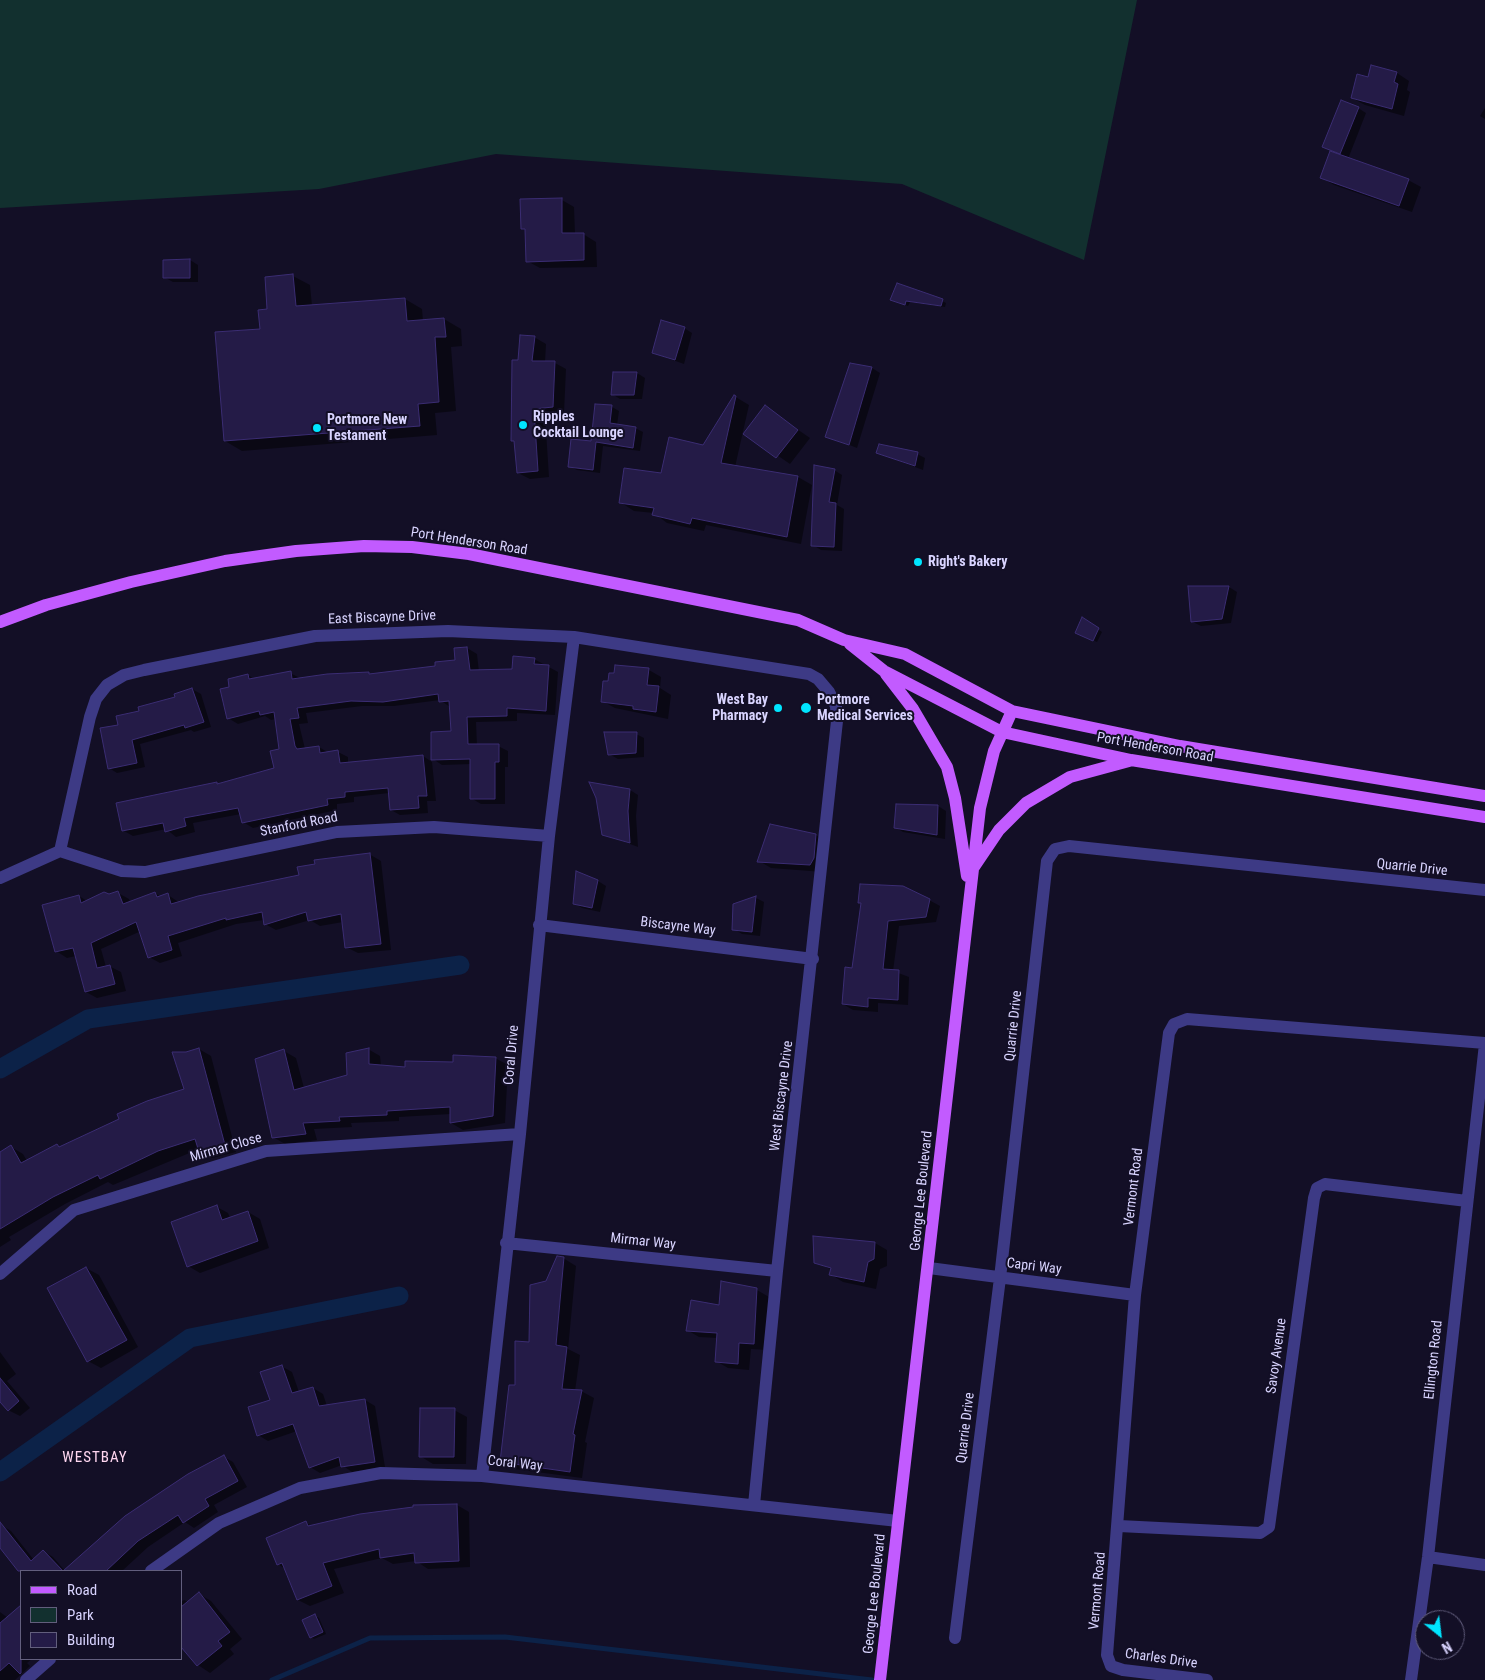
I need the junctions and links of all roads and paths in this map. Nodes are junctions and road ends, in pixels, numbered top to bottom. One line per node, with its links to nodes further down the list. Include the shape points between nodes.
1 (0, 622): 3 (main road, Port Henderson Road, via 46,605 122,584 225,561 296,551 364,546 412,547 469,554 798,620)
2 (574, 637): 5 (street, East Biscayne Drive, via 809,674); 11 (street, Coral Drive); 12 (street, East Biscayne Drive, via 448,630 315,636 124,674 107,685 96,699)
3 (844, 640): 4 (main road, Port Henderson Road); 6 (main road, Port Henderson Road, via 905,654)
4 (884, 672): 7 (main road, Port Henderson Road); 16 (main road, via 913,709 947,768)
5 (829, 692): 18 (street, West Biscayne Drive, via 836,706 837,721)
6 (1012, 711): 7 (main road, George Lee Boulevard); 9 (main road, Port Henderson Road, via 1180,746)
7 (1002, 732): 8 (main road, Port Henderson Road); 13 (main road, George Lee Boulevard, via 980,808)
8 (1131, 760): 10 (main road, Port Henderson Road); 13 (main road, via 1070,777 1026,803 999,830)
9 (1485, 796)
10 (1485, 817)
11 (549, 836): 12 (street, Stanford Road, via 434,827 336,832 145,872 122,870); 17 (street, Coral Drive)
12 (60, 851): 14 (street)
13 (972, 870): 16 (main road, George Lee Boulevard)
14 (0, 878)
15 (1485, 890): 26 (street, Quarrie Drive, via 1069,846 1055,849 1047,861)
16 (970, 893): 23 (main road, George Lee Boulevard)
17 (539, 925): 18 (street, Biscayne Way); 20 (street, Coral Drive)
18 (813, 959): 24 (street, West Biscayne Drive)
19 (1485, 1043): 21 (street, Ellington Road); 27 (street, Vermont Road, via 1187,1019 1174,1024 1168,1033)
20 (520, 1134): 22 (street, Coral Drive); 25 (street, Mirmar Close, via 266,1151 74,1210)
21 (1467, 1201): 31 (street, Savoy Avenue, via 1325,1184 1318,1188 1312,1208 1269,1527 1260,1533); 32 (street, Ellington Road)
22 (506, 1243): 24 (street, Mirmar Way); 28 (street, Coral Drive)
23 (929, 1268): 26 (street, Capri Way); 30 (main road, George Lee Boulevard)
24 (777, 1271): 29 (street, West Biscayne Drive)
25 (0, 1274)
26 (1000, 1278): 27 (street, Capri Way); 35 (street, Quarrie Drive)
27 (1136, 1295): 31 (street, Vermont Road)
28 (482, 1476): 29 (street, Coral Way); 34 (street, Coral Way, via 381,1473 300,1488 219,1523)
29 (754, 1505): 30 (street, Coral Way)
30 (898, 1521): 39 (main road, George Lee Boulevard)
31 (1119, 1526): 37 (street, Vermont Road, via 1107,1655)
32 (1428, 1557): 33 (street); 41 (street, Ellington Road)
33 (1485, 1565)
34 (152, 1570)
35 (955, 1638)
36 (49, 1660): 38 (street)
37 (1111, 1666): 40 (street, Charles Drive)
38 (26, 1680)
39 (880, 1680)
40 (1207, 1680)
41 (1411, 1680)

